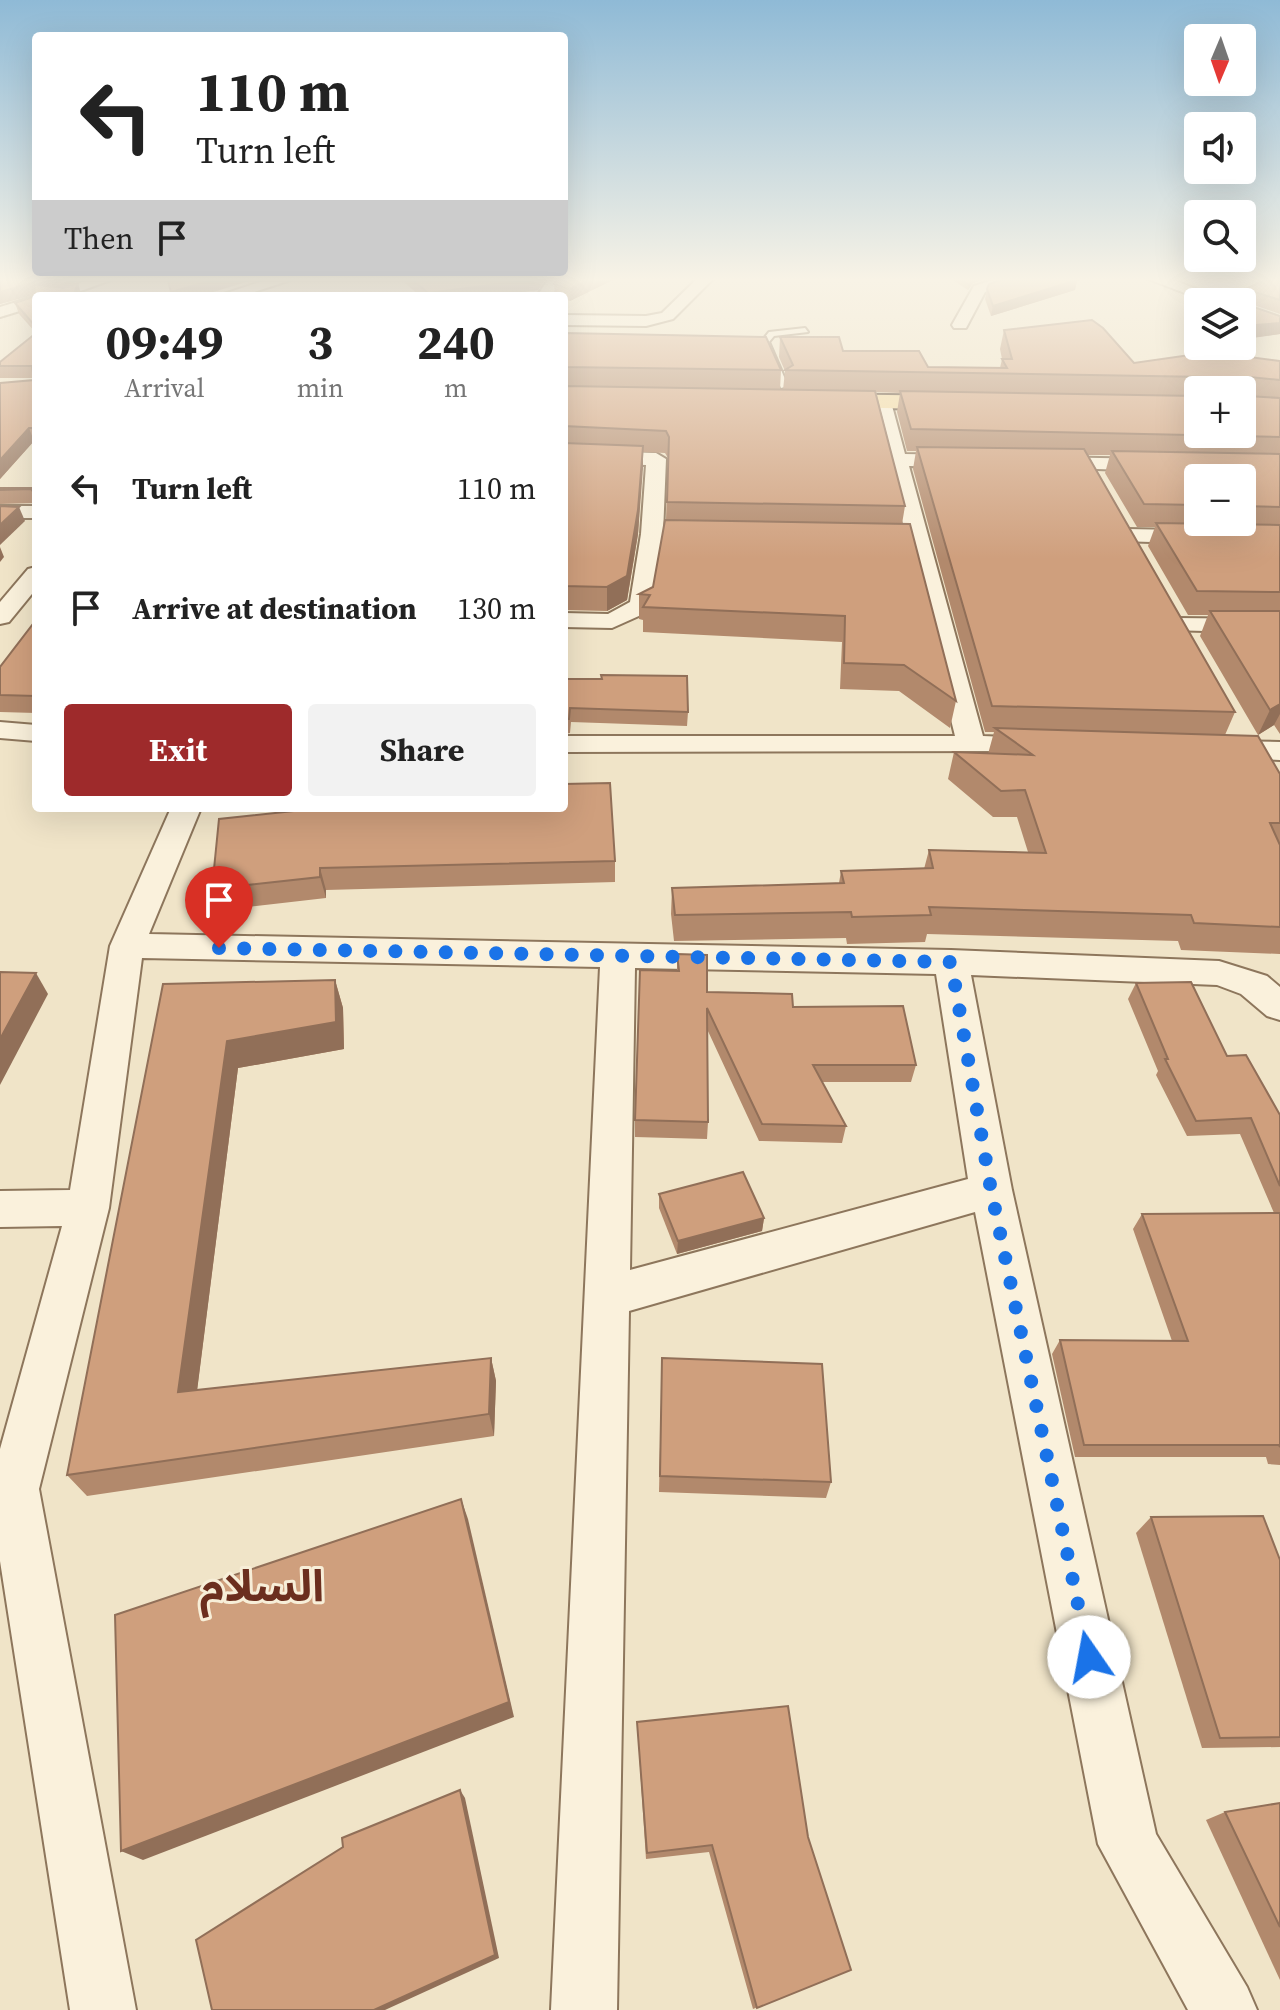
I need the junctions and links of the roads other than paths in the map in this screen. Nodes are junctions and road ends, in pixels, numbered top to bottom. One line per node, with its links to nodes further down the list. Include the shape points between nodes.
1 (772, 371): 3 (lane)
2 (753, 385): 3 (main road)
3 (777, 393): 4 (main road); 4 (main road, via 976,396)
4 (882, 402): 6 (street)
5 (568, 456): 22 (street, via 656,459 659,534 641,606 612,621)
6 (897, 460): 7 (street); 29 (street, via 909,539)
7 (976, 462)
8 (1024, 463): 9 (street)
9 (1087, 464): 10 (street); 11 (street)
10 (1176, 466)
11 (1101, 488)
12 (0, 512): 13 (street)
13 (32, 512)
14 (1114, 512): 15 (street)
15 (1127, 536): 16 (street); 17 (street)
16 (1280, 539)
17 (1141, 561)
18 (32, 579): 21 (street)
19 (1162, 599): 23 (street)
20 (32, 609): 21 (street)
21 (3, 613)
22 (568, 620)
23 (1176, 625): 24 (street); 25 (street)
24 (1280, 626)
25 (1191, 650)
26 (1234, 726): 33 (street)
27 (0, 730): 28 (street)
28 (32, 733)
29 (971, 743): 30 (street); 31 (street)
30 (568, 744)
31 (1064, 745)
32 (1187, 749): 33 (street)
33 (1249, 751): 34 (street)
34 (1280, 751)
35 (184, 812): 36 (street)
36 (127, 946): 37 (street); 41 (street)
37 (618, 955): 38 (street); 43 (street)
38 (951, 962): 39 (street, via 1219,973 1254,985); 40 (street)
39 (1280, 1007)
40 (991, 1190): 43 (street); 47 (street, via 1128,1844)
41 (88, 1208): 42 (street); 44 (street)
42 (0, 1209)
43 (606, 1297): 46 (street)
44 (7, 1493): 45 (street)
45 (103, 2010)
46 (584, 2010)
47 (1224, 2010)

